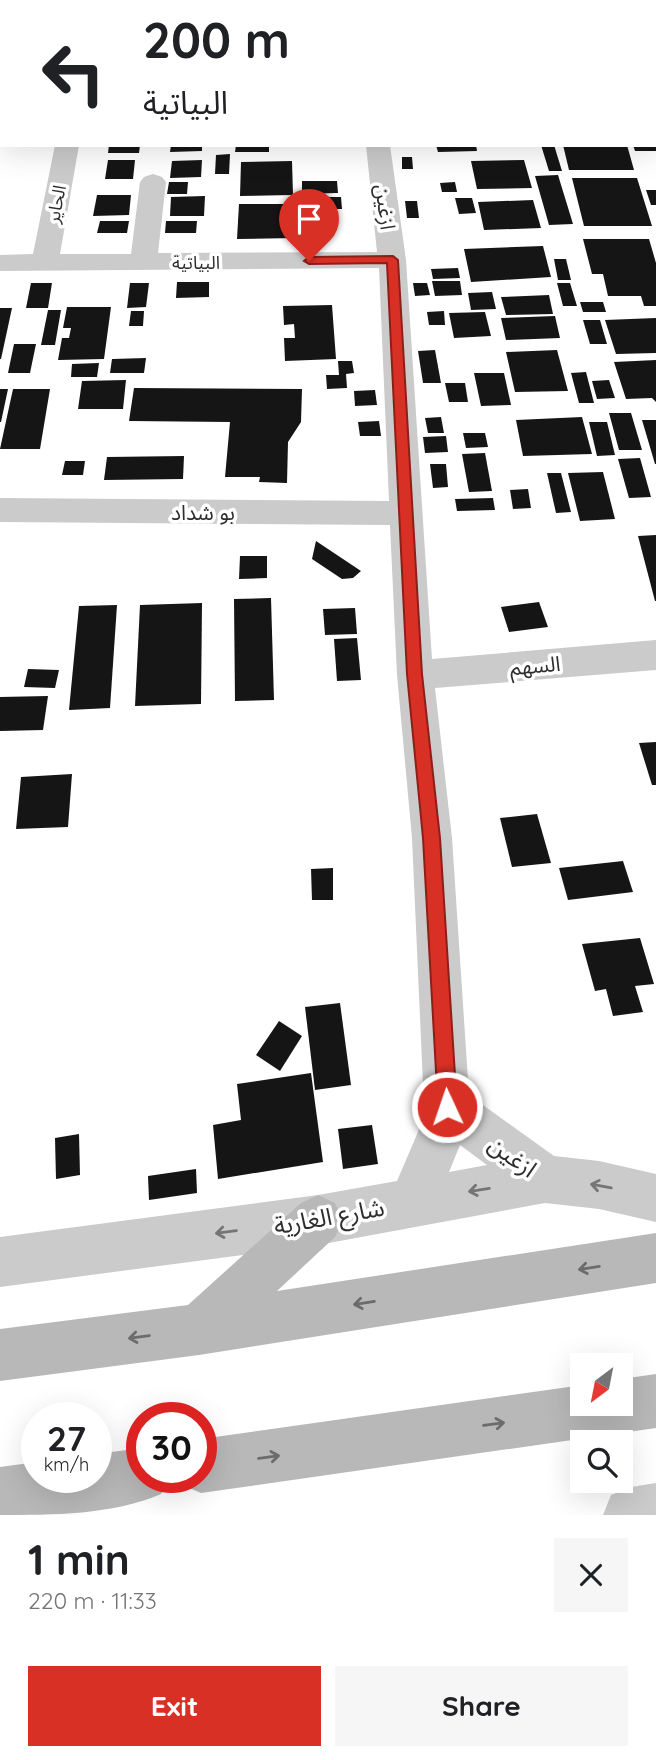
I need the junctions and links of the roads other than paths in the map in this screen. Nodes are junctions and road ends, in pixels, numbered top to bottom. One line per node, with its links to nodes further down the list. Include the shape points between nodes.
1 (67, 147): 7 (street, الحاير)
2 (378, 147): 4 (street, ازغين)
3 (153, 182): 5 (street)
4 (393, 260): 5 (street, البياتية); 9 (street, ازغين)
5 (143, 262): 7 (street, البياتية)
6 (0, 263): 7 (street, البياتية)
7 (45, 263)
8 (0, 510): 9 (street, بو شداد)
9 (406, 513): 11 (street, ازغين)
10 (656, 655): 11 (street, السهم)
11 (415, 674): 12 (street, ازغين, via 432,838)
12 (447, 1107): 13 (street, ازغين); 15 (street, ازغين)
13 (545, 1179): 14 (street, شارع الغارية, one-way to 13); 15 (street, شارع الغارية, one-way to 15)
14 (656, 1198)
15 (413, 1201): 16 (street, شارع الغارية)
16 (318, 1220): 18 (street, شارع الغارية, one-way to 18); 19 (street)
17 (656, 1258): 19 (street, one-way to 19)
18 (0, 1262)
19 (199, 1329): 20 (street, one-way to 20)
20 (0, 1355)
21 (656, 1401): 22 (street, one-way to 21)
22 (217, 1464)
23 (126, 1477): 24 (street)
24 (0, 1495)
25 (656, 1511): 26 (street)
26 (631, 1515)

